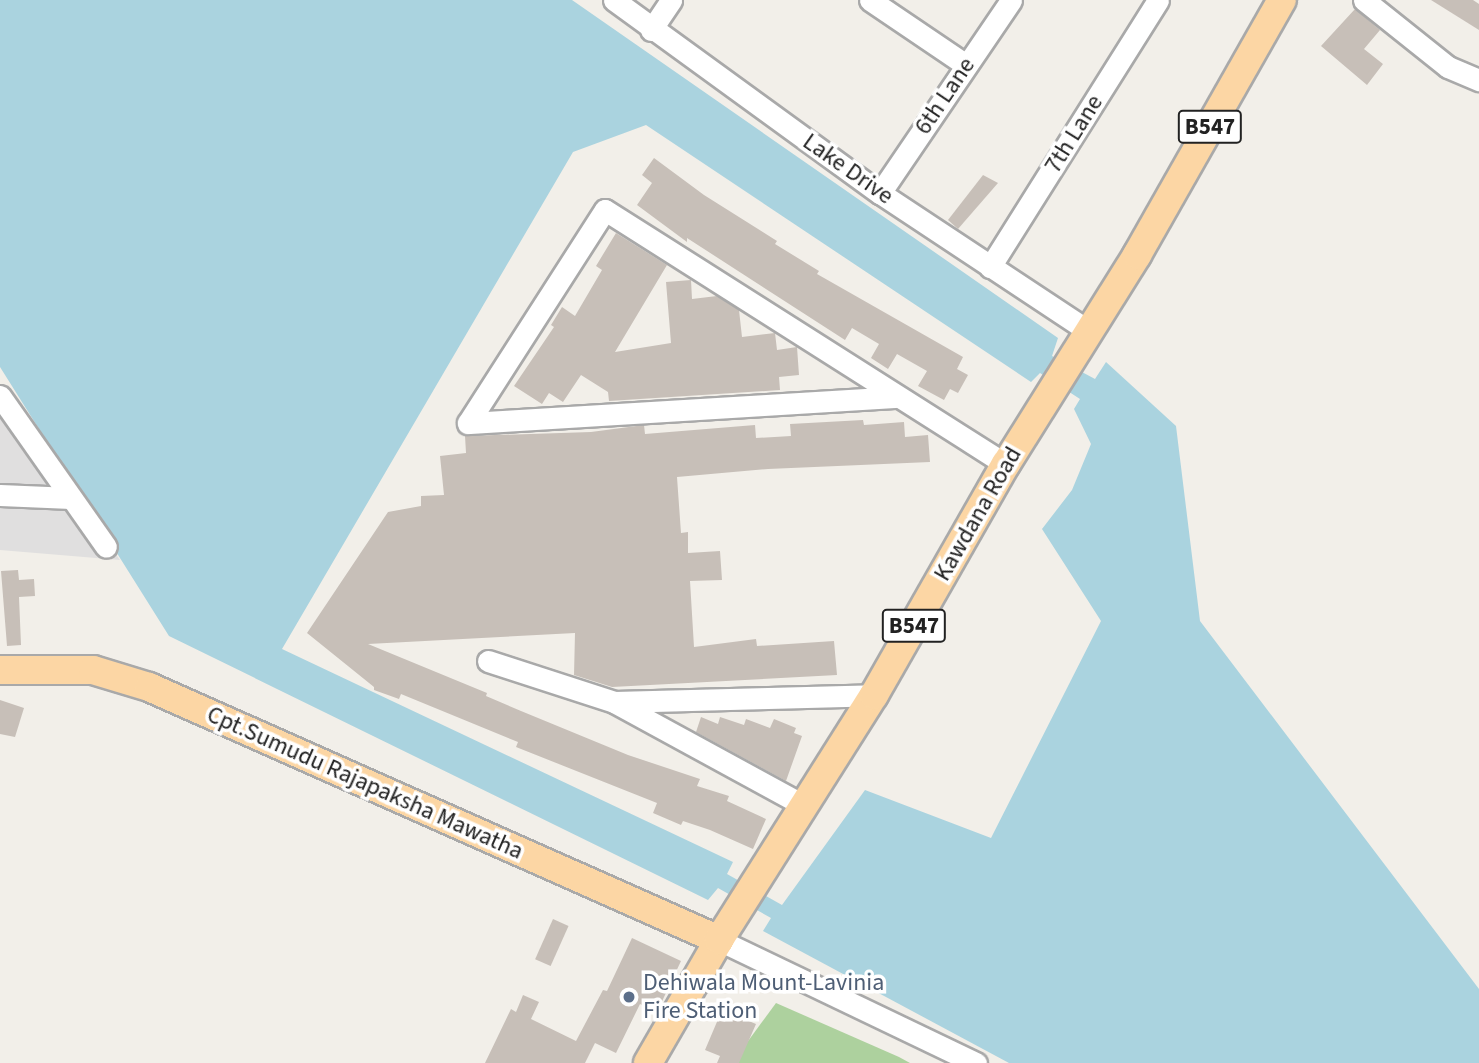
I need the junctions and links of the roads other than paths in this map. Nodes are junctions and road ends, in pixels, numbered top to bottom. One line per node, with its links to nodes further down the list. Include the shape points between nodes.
1 (614, 0): 8 (street, Lake Drive)
2 (671, 0): 8 (street)
3 (870, 0): 9 (street)
4 (1011, 0): 9 (street, 6th Lane)
5 (1158, 0): 12 (street, 7th Lane)
6 (1282, 0): 13 (main road, Kawdana Road / B547, via 1137,255)
7 (1364, 0): 10 (street, via 1448,67)
8 (652, 30): 11 (street, Lake Drive)
9 (966, 65): 11 (street, 6th Lane)
10 (1479, 80)
11 (880, 193): 12 (street, Lake Drive)
12 (989, 267): 13 (street, Lake Drive)
13 (1087, 330): 16 (main road, Kawdana Road / B547)
14 (0, 396): 18 (street)
15 (896, 397): 15 (street, via 605,210 467,423 854,399); 16 (street)
16 (1006, 464): 22 (main road, Kawdana Road / B547)
17 (0, 495): 18 (street)
18 (71, 498): 19 (street)
19 (106, 547)
20 (488, 661): 23 (street)
21 (0, 670): 25 (main road, Cpt.Sumudu Rajapaksha Mawatha, via 93,670 149,687)
22 (874, 695): 23 (street); 24 (main road, Kawdana Road / B547)
23 (614, 702): 24 (street)
24 (803, 805): 25 (main road, Kawdana Road / B547)
25 (725, 932): 26 (main road, Kawdana Road / B547); 27 (street)
26 (648, 1063)
27 (976, 1063)

